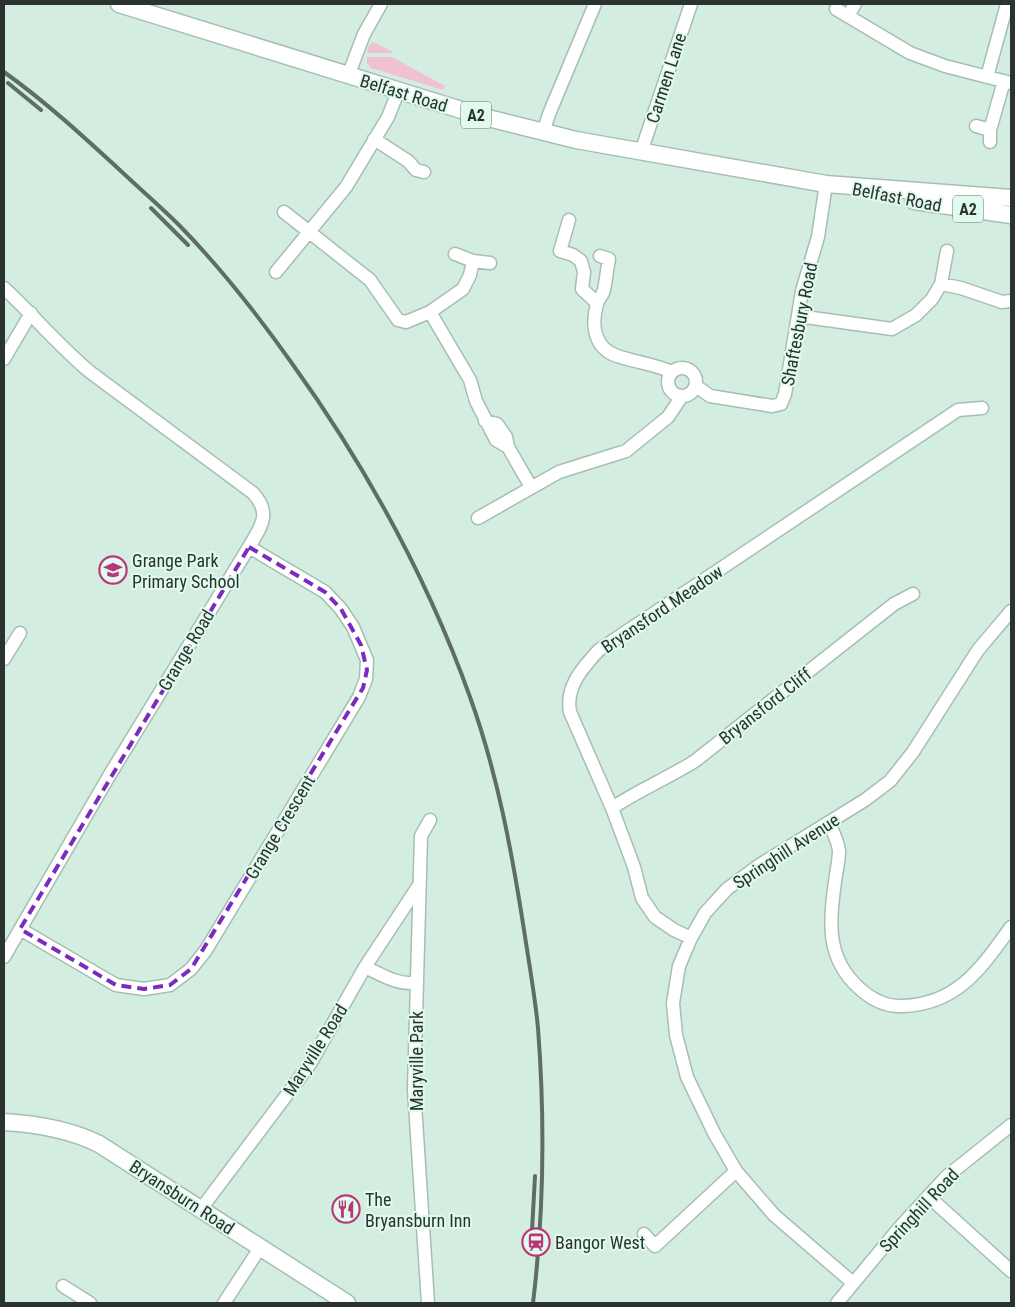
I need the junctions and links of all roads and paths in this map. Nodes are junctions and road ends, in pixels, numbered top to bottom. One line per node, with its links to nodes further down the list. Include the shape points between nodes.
1 (119, 4): 9 (main road, Belfast Road / A2)
2 (381, 4): 9 (street, via 364,34)
3 (595, 4): 14 (street)
4 (691, 4): 16 (street, Carmen Lane)
5 (855, 4): 8 (street)
6 (1007, 4): 10 (street)
7 (836, 9): 8 (street)
8 (848, 16): 10 (street, via 910,53)
9 (348, 76): 12 (main road, Belfast Road / A2)
10 (987, 77): 11 (street)
11 (1008, 82): 13 (street, via 990,136)
12 (398, 92): 14 (main road, Belfast Road / A2); 15 (street)
13 (976, 126)
14 (543, 133): 16 (main road, Belfast Road / A2)
15 (374, 139): 17 (street, via 416,170); 23 (street, via 346,187)
16 (642, 152): 18 (main road, Belfast Road / A2)
17 (424, 172)
18 (834, 185): 19 (main road, Belfast Road / A2); 21 (main road, Belfast Road / A2, via 926,203); 36 (street, Shaftesbury Road, via 802,291)
19 (1011, 198)
20 (284, 212): 23 (street)
21 (1011, 214)
22 (569, 220): 33 (street, via 560,251 581,261 584,272 582,289)
23 (310, 232): 29 (street); 34 (street, via 370,280 398,320 406,322)
24 (947, 251): 30 (street)
25 (455, 254): 27 (street)
26 (600, 256): 33 (street, via 609,259 603,292)
27 (473, 260): 28 (street); 34 (street, via 463,289)
28 (490, 263)
29 (276, 272)
30 (941, 284): 32 (street, via 1002,302); 36 (street, via 916,316 892,329)
31 (4, 288): 35 (street, Grange Road)
32 (1011, 301)
33 (597, 303): 38 (street, via 594,331 606,351)
34 (430, 312): 42 (street, via 470,380 476,401 496,440 508,447)
35 (31, 313): 37 (street); 44 (street, Grange Road, via 70,356 261,501 263,522)
36 (798, 316): 39 (street, Shaftesbury Road, via 781,404 772,406 710,396)
37 (4, 359)
38 (672, 372): 39 (street, via 688,369); 40 (street, via 668,380 670,388)
39 (696, 386): 40 (street)
40 (682, 396): 42 (street, via 668,417 626,451 559,472)
41 (982, 408): 49 (street, Bryansford Meadow, via 958,410 599,650 578,675 570,689 568,703)
42 (531, 487): 43 (street)
43 (478, 518)
44 (249, 547): 54 (street, Grange Road); 54 (street, Grange Crescent, via 325,592 341,609 353,627 367,660 366,679 359,697 206,950 191,970 170,985 144,989 116,985)
45 (913, 594): 49 (street, Bryansford Cliff, via 894,604 695,760)
46 (1011, 611): 51 (street, Springhill Avenue, via 978,650 913,752 890,781)
47 (20, 633): 48 (street)
48 (4, 659)
49 (612, 808): 55 (street, Bryansford Meadow, via 642,898 655,917)
50 (430, 820): 52 (street, Maryville Park, via 421,836)
51 (829, 823): 53 (street, via 839,854 831,911 836,956 842,970 865,994 893,1006 920,1005 947,995 982,967); 55 (street, Springhill Avenue, via 727,889 705,913)
52 (419, 885): 57 (street, Maryville Road); 58 (street, Maryville Park)
53 (1011, 926)
54 (20, 929): 56 (street, Grange Road)
55 (690, 938): 61 (street, Springhill Avenue, via 680,966 673,1003 676,1035 687,1078)
56 (4, 956)
57 (365, 967): 58 (street, via 388,979); 63 (street, Maryville Road, via 310,1064)
58 (416, 983): 72 (street, Maryville Park, via 414,1089)
59 (4, 1122): 63 (main road, Bryansburn Road, via 56,1128 89,1139)
60 (1011, 1125): 62 (street, Springhill Road, via 946,1177)
61 (736, 1171): 64 (street, via 655,1246); 67 (street, Springhill Avenue, via 774,1215)
62 (928, 1196): 66 (street); 67 (street, Springhill Road)
63 (201, 1209): 65 (main road, Bryansburn Road)
64 (644, 1234)
65 (260, 1248): 70 (street); 71 (main road, Bryansburn Road)
66 (1011, 1270)
67 (853, 1283): 73 (street, Springhill Road)
68 (64, 1286): 69 (street)
69 (90, 1303)
70 (224, 1303)
71 (347, 1303)
72 (428, 1303)
73 (837, 1303)

